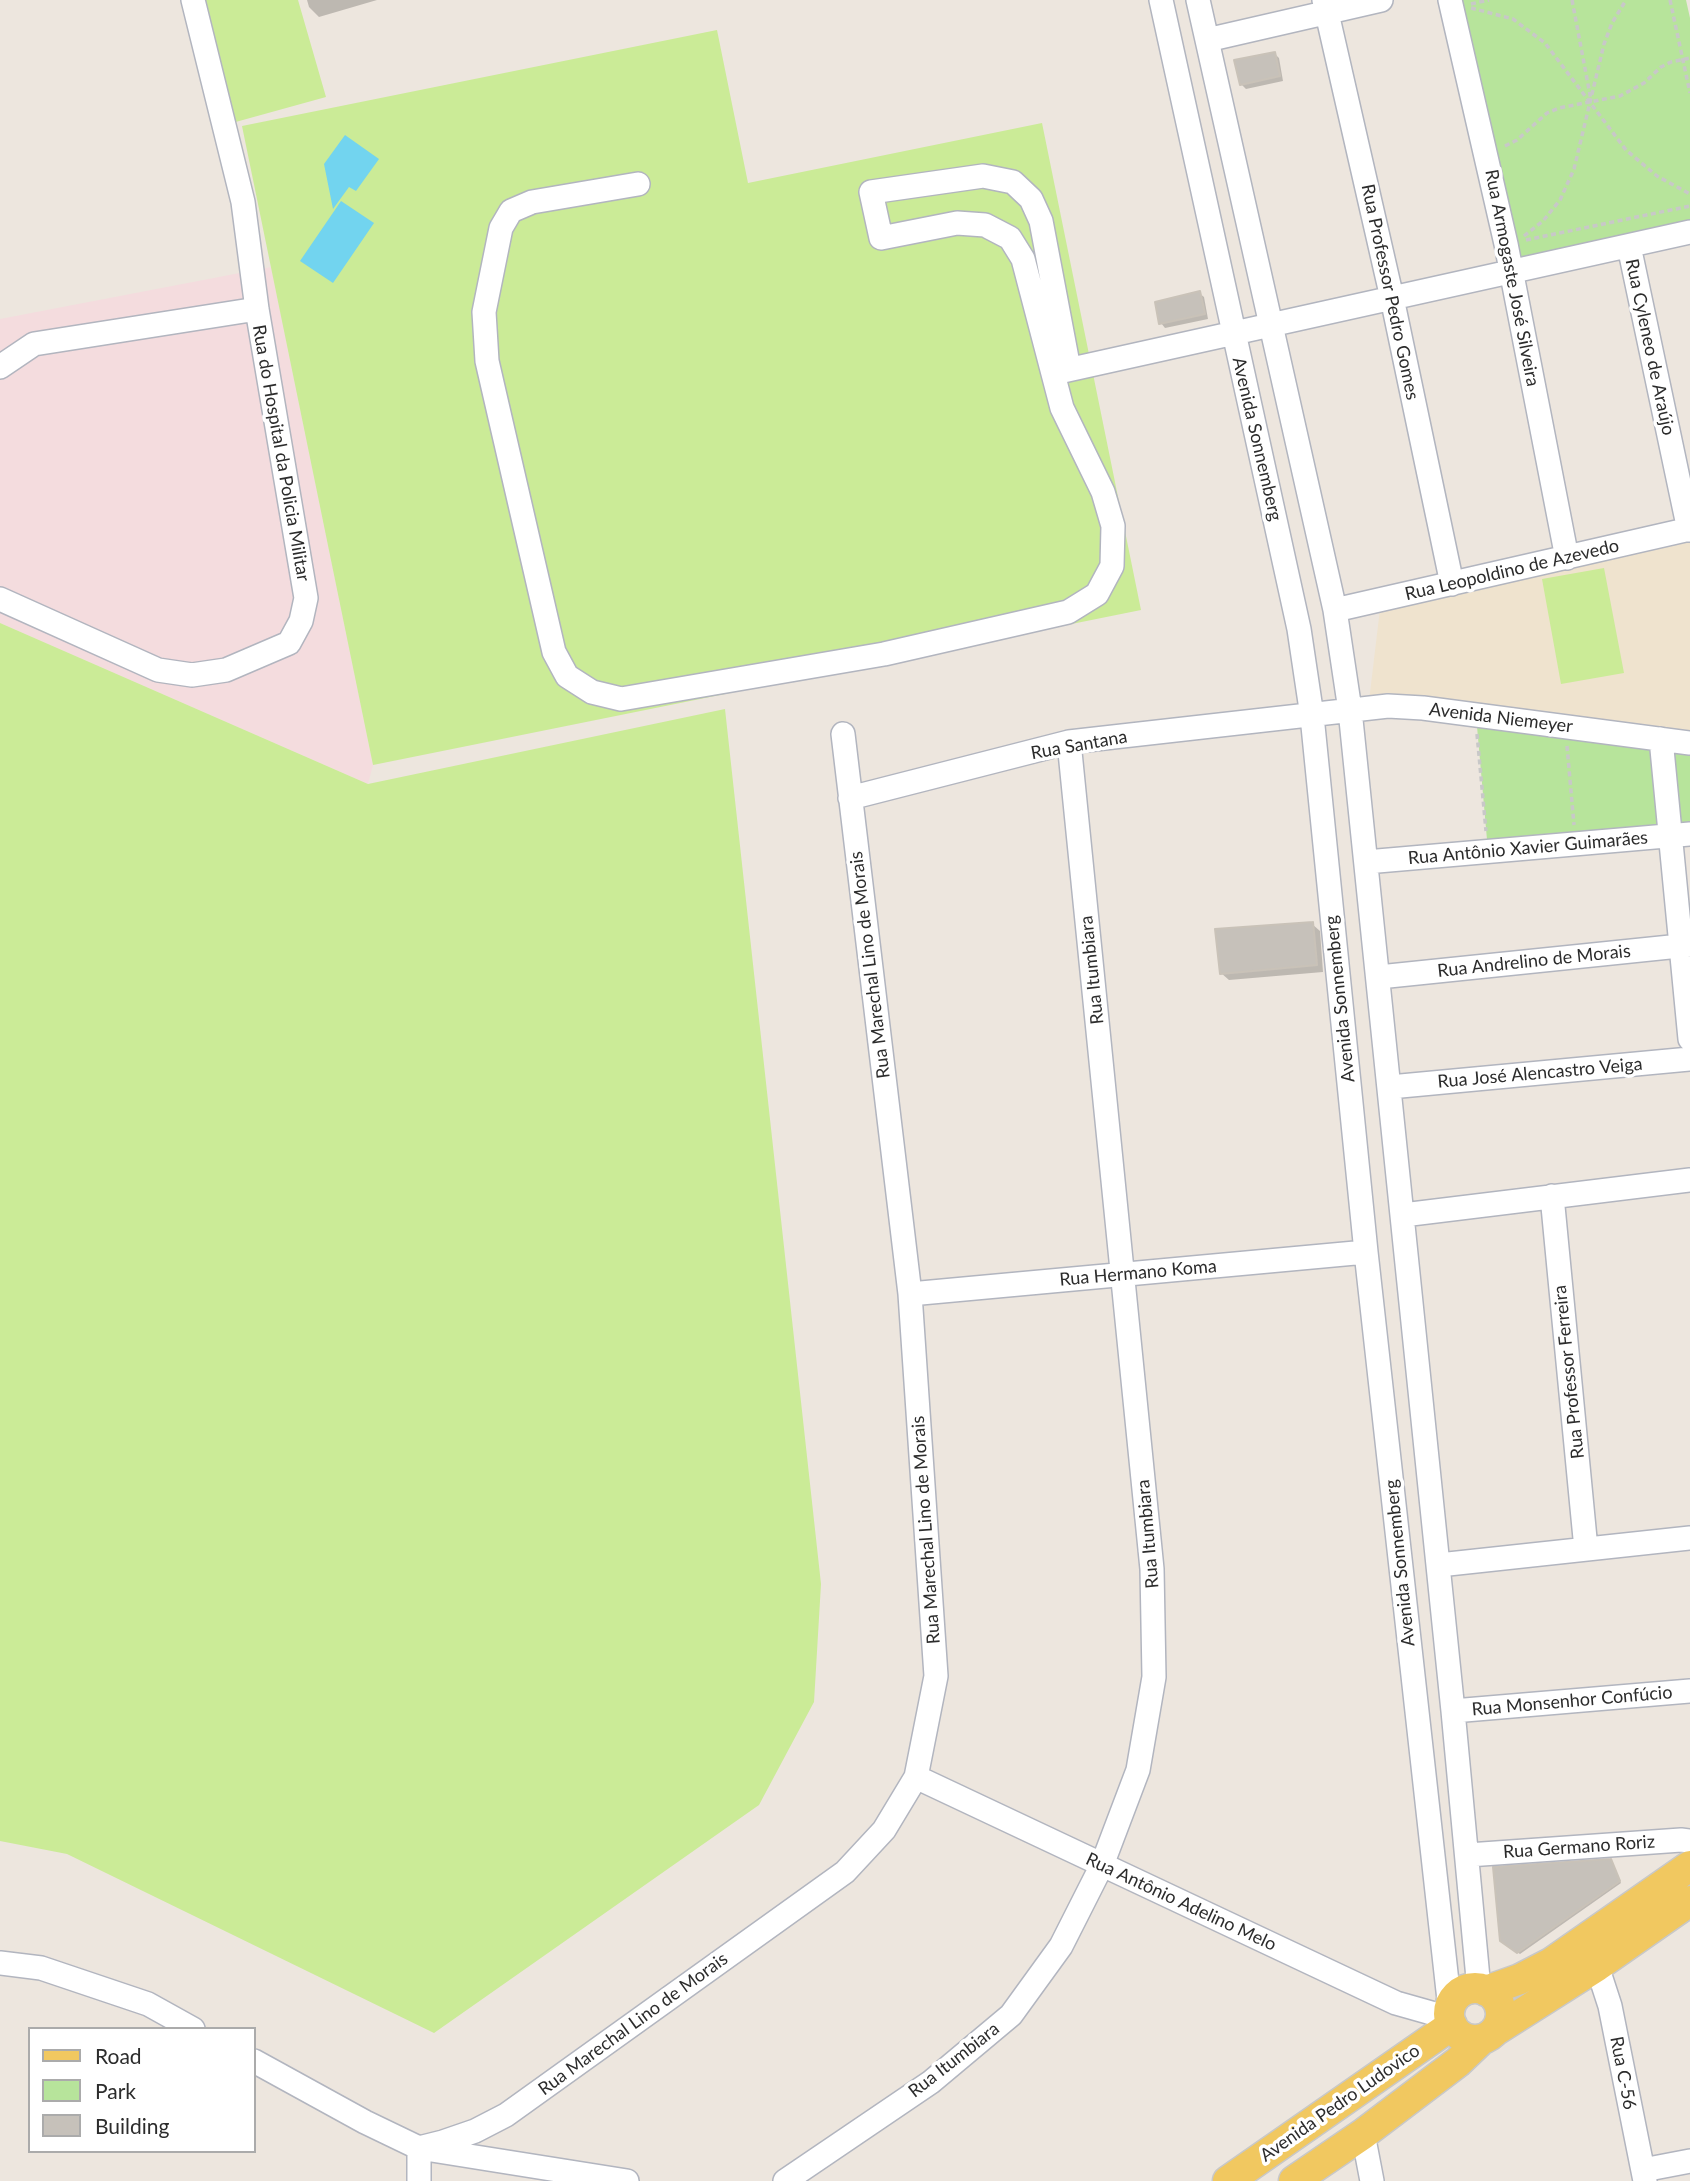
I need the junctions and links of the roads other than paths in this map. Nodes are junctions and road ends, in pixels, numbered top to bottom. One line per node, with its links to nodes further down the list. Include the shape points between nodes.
1 (193, 0): 13 (street, Rua do Hospital da Policia Militar, via 243,202)
2 (1161, 0): 15 (street, Avenida Sonnemberg)
3 (1198, 0): 7 (street)
4 (1381, 0): 6 (street)
5 (1458, 3): 11 (street, Rua Armogaste José Silveira)
6 (1326, 6): 7 (street); 12 (street, Rua Professor Pedro Gomes)
7 (1207, 40): 14 (street)
8 (638, 184): 17 (street, via 532,202 511,211 501,228 484,312 487,361 554,652 567,676 592,692 621,699 884,654 1068,612 1097,594 1112,566 1114,526 1103,492 1062,408)
9 (1690, 232): 10 (street)
10 (1629, 246): 11 (street); 18 (street, Rua Cyleneo de Araújo)
11 (1512, 271): 12 (street); 19 (street, Rua Armogaste José Silveira)
12 (1392, 298): 14 (street); 20 (street, Rua Professor Pedro Gomes)
13 (257, 309): 16 (street, via 34,344); 21 (street, Rua do Hospital da Policia Militar, via 306,598 289,643 226,670 192,676 158,670)
14 (1271, 326): 15 (street); 22 (street)
15 (1234, 334): 17 (street); 24 (street, Avenida Sonnemberg, via 1300,629)
16 (0, 367)
17 (1070, 369): 17 (street, via 1041,221 1031,199 1013,182 984,176 871,192 881,238 957,223 985,225 1010,238)
18 (1689, 530): 19 (street, Rua Leopoldino de Azevedo)
19 (1567, 558): 20 (street, Rua Leopoldino de Azevedo)
20 (1452, 584): 22 (street, Rua Leopoldino de Azevedo)
21 (1, 600)
22 (1335, 610): 23 (street)
23 (1350, 710): 24 (street, Avenida Niemeyer); 26 (street, Avenida Niemeyer, via 1423,708); 31 (street)
24 (1312, 716): 27 (street, Rua Santana); 40 (street, Avenida Sonnemberg)
25 (843, 734): 29 (street, Rua Marechal Lino de Morais)
26 (1661, 739): 28 (street, Avenida Niemeyer); 30 (street)
27 (1069, 742): 29 (street, Rua Santana); 41 (street, Rua Itumbiara)
28 (1690, 743)
29 (850, 798): 42 (street, Rua Marechal Lino de Morais)
30 (1680, 835): 31 (street, Rua Antônio Xavier Guimarães); 32 (street)
31 (1366, 862): 33 (street)
32 (1685, 945): 33 (street, Rua Andrelino de Morais); 34 (street)
33 (1379, 977): 36 (street)
34 (1690, 1039)
35 (1690, 1059): 36 (street, Rua José Alencastro Veiga)
36 (1390, 1087): 39 (street)
37 (1690, 1180): 38 (street)
38 (1552, 1196): 39 (street); 44 (street, Rua Professor Ferreira)
39 (1403, 1215): 45 (street)
40 (1366, 1252): 41 (street, Rua Hermano Koma); 57 (street, Avenida Sonnemberg)
41 (1123, 1275): 42 (street, Rua Hermano Koma); 51 (street, Rua Itumbiara, via 1152,1569 1154,1677 1138,1770)
42 (910, 1294): 48 (street, Rua Marechal Lino de Morais, via 936,1676)
43 (1690, 1538): 44 (street)
44 (1586, 1549): 45 (street)
45 (1439, 1565): 47 (street)
46 (1690, 1691): 47 (street, Rua Monsenhor Confúcio)
47 (1454, 1711): 50 (street)
48 (916, 1777): 51 (street, Rua Antônio Adelino Melo); 61 (street, Rua Marechal Lino de Morais, via 884,1830 845,1872)
49 (1690, 1841): 50 (street, Rua Germano Roriz)
50 (1468, 1855): 56 (street)
51 (1102, 1865): 57 (street, Rua Antônio Adelino Melo, via 1396,2003); 69 (street, Rua Itumbiara, via 1061,1946 1011,2015 930,2082)
52 (1690, 1866): 56 (main road, via 1551,1962 1520,1979)
53 (1690, 1900): 55 (main road, Avenida Pedro Ludovico)
54 (0, 1963): 58 (street, via 41,1968 77,1980 148,2004)
55 (1597, 1966): 59 (main road, Avenida Pedro Ludovico); 66 (street, Rua C-56, via 1610,2006)
56 (1483, 1990): 57 (main road, via 1464,1991 1452,2002); 59 (main road, via 1500,2008 1501,2016)
57 (1450, 2017): 59 (main road, via 1465,2038); 70 (main road, Avenida Pedro Ludovico)
58 (189, 2027)
59 (1489, 2035): 62 (main road, Avenida Pedro Ludovico)
60 (256, 2062): 63 (street)
61 (494, 2121): 63 (street, Rua Marechal Lino de Morais); 64 (street, via 488,2132)
62 (1363, 2134): 71 (main road, Avenida Pedro Ludovico); 72 (street)
63 (419, 2148): 64 (street); 67 (street)
64 (488, 2159): 68 (street)
65 (1690, 2161): 66 (street)
66 (1644, 2175)
67 (419, 2181)
68 (628, 2181)
69 (785, 2181)
70 (1228, 2181)
71 (1294, 2181)
72 (1372, 2181)

